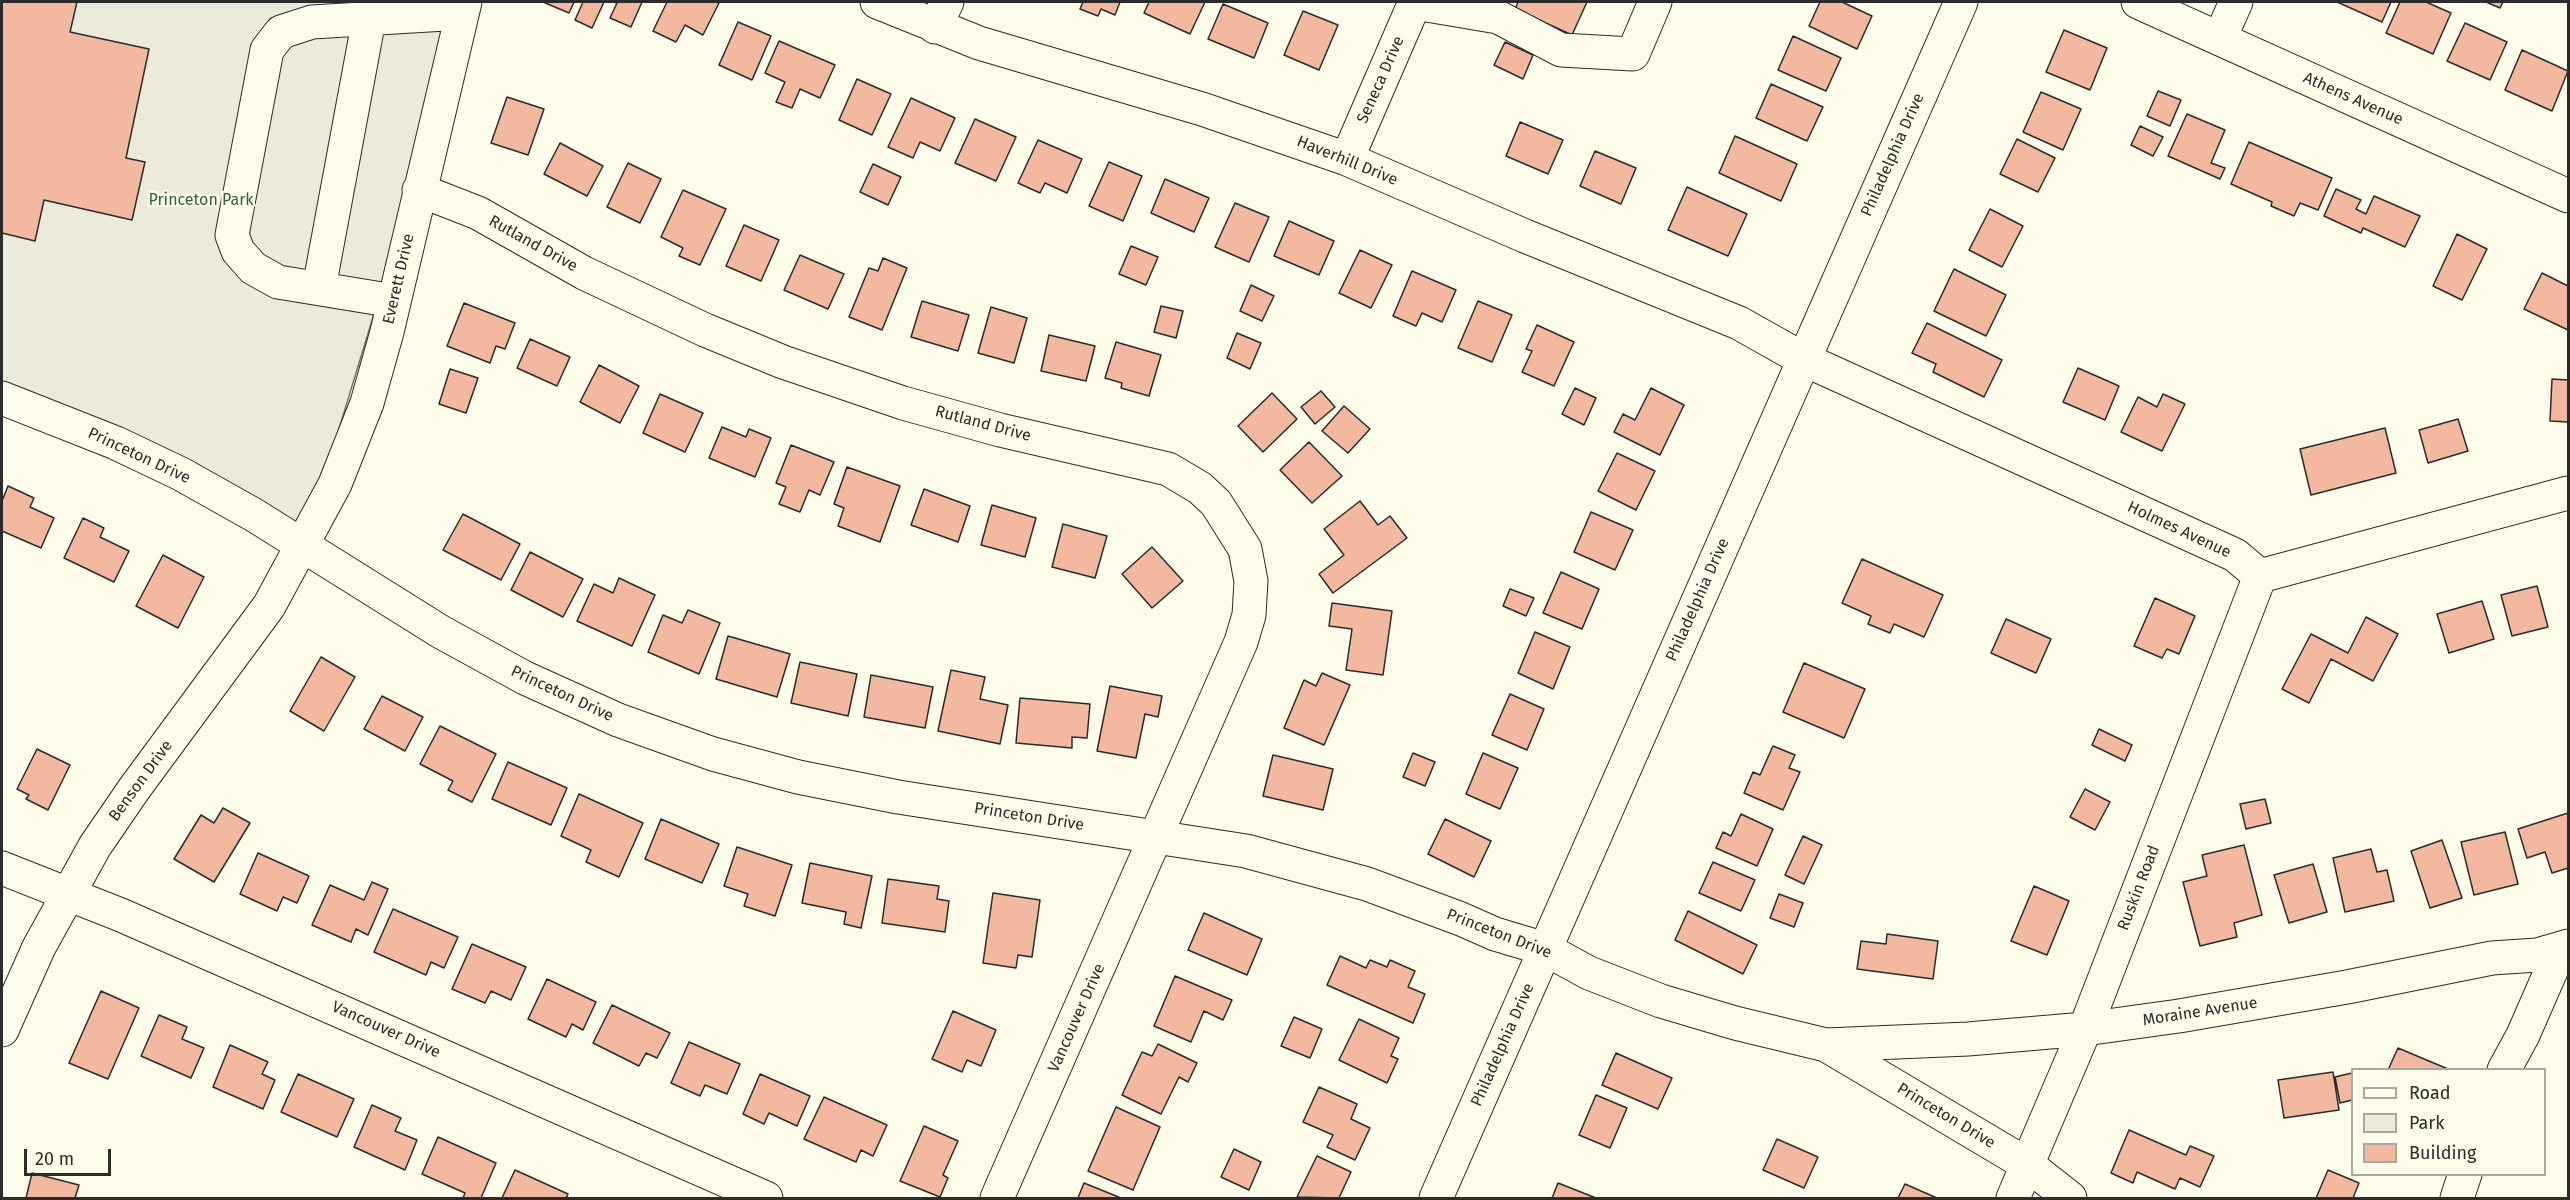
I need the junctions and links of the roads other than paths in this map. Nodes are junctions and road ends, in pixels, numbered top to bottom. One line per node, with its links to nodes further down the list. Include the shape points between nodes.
1 (1415, 2): 2 (street, via 1498,17 1561,50 1633,54); 11 (street, Seneca Drive)
2 (1655, 2)
3 (1961, 2): 16 (street, Philadelphia Drive)
4 (2138, 2): 10 (street, Athens Avenue)
5 (2236, 2): 10 (street)
6 (892, 5): 8 (street, Haverhill Drive)
7 (463, 7): 9 (street); 12 (street, Everett Drive)
8 (941, 14): 11 (street, Haverhill Drive, via 1029,60 1202,109)
9 (369, 19): 14 (street); 14 (street, via 312,22 281,32 267,50 232,235 238,252 254,268 278,282)
10 (2220, 38): 13 (street, Athens Avenue)
11 (1347, 159): 16 (street, Haverhill Drive, via 1739,323)
12 (419, 190): 15 (street, Everett Drive); 21 (street, Rutland Drive, via 478,213 585,273 783,362 913,406 1168,469 1200,488 1225,515 1245,549 1251,581 1249,615 1241,642)
13 (2568, 196)
14 (319, 288): 15 (street)
15 (394, 301): 19 (street, Everett Drive, via 353,443)
16 (1803, 359): 20 (street, Holmes Avenue, via 2235,555); 25 (street, Philadelphia Drive)
17 (2, 398): 19 (street, Princeton Drive, via 116,443 181,474)
18 (2568, 493): 20 (street)
19 (303, 547): 21 (street, Princeton Drive, via 441,632 525,678 618,720 713,754 798,777 898,797); 23 (street, Benson Drive, via 269,606 134,789)
20 (2260, 576): 26 (street, Ruskin Road)
21 (1156, 837): 25 (street, Princeton Drive, via 1246,851 1367,884 1495,934); 33 (street, Vancouver Drive)
22 (2, 868): 23 (street, Vancouver Drive)
23 (68, 894): 27 (street, Benson Drive); 32 (street, Vancouver Drive)
24 (2565, 947): 26 (street, Moraine Avenue, via 2537,955 2492,958 2202,1012); 29 (street)
25 (1545, 949): 28 (street, Princeton Drive, via 1589,973 1661,1001); 34 (street, Philadelphia Drive)
26 (2085, 1029): 28 (street, Moraine Avenue); 30 (street, Ruskin Road)
27 (2, 1030)
28 (1826, 1045): 30 (street, Princeton Drive)
29 (2505, 1068)
30 (2028, 1165): 35 (street, Ruskin Road); 36 (street, Princeton Drive)
31 (2464, 1176): 37 (street)
32 (766, 1198)
33 (997, 1198)
34 (1436, 1198)
35 (2013, 1198)
36 (2070, 1198)
37 (2457, 1198)

